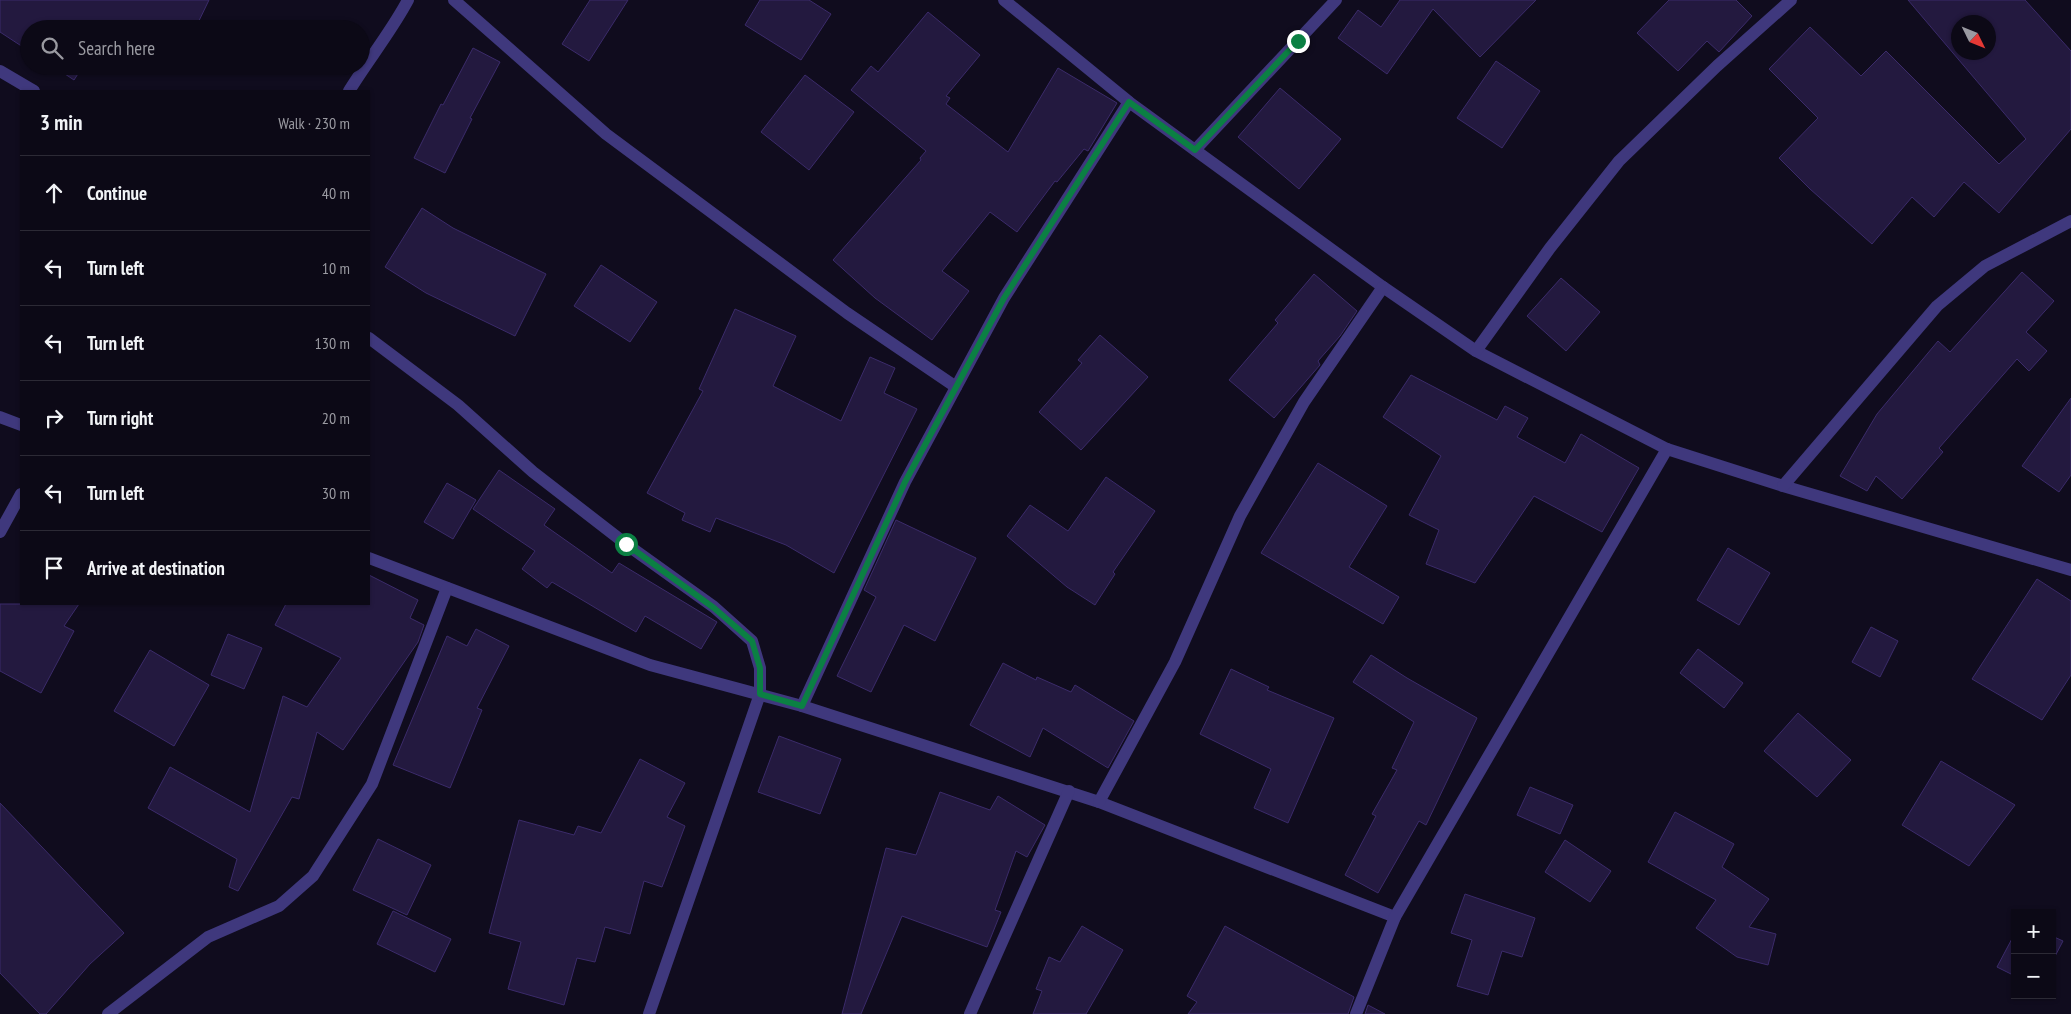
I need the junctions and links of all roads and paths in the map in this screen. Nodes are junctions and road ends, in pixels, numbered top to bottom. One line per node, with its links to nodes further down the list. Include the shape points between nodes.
1 (408, 0): 6 (street)
2 (454, 0): 17 (street, via 606,134 847,313)
3 (1004, 0): 11 (street)
4 (1336, 0): 12 (street)
5 (1791, 0): 16 (street, via 1619,161 1550,248)
6 (370, 56)
7 (0, 71): 9 (street)
8 (359, 75): 10 (street)
9 (32, 90)
10 (351, 90)
11 (1129, 102): 12 (street); 17 (street, via 1004,298)
12 (1195, 150): 14 (street)
13 (2071, 221): 21 (street, via 1986,266 1937,306)
14 (1383, 287): 16 (street); 30 (street, via 1304,402 1240,516 1175,662)
15 (370, 339): 27 (street, via 458,405 533,472 714,608 752,641 760,668)
16 (1476, 351): 20 (street)
17 (956, 387): 28 (street, via 905,482)
18 (0, 417): 19 (street)
19 (20, 425)
20 (1667, 449): 21 (street); 31 (street)
21 (1783, 486): 25 (street)
22 (20, 496): 23 (street)
23 (0, 532)
24 (370, 558): 26 (street)
25 (2071, 570)
26 (447, 588): 27 (street, via 650,665); 32 (street, via 372,784 313,876 279,906 208,937)
27 (760, 694): 28 (street); 33 (street)
28 (802, 706): 29 (street)
29 (1068, 791): 30 (street); 34 (street)
30 (1100, 802): 31 (street)
31 (1395, 917): 35 (street)
32 (108, 1014)
33 (649, 1014)
34 (970, 1014)
35 (1356, 1014)

